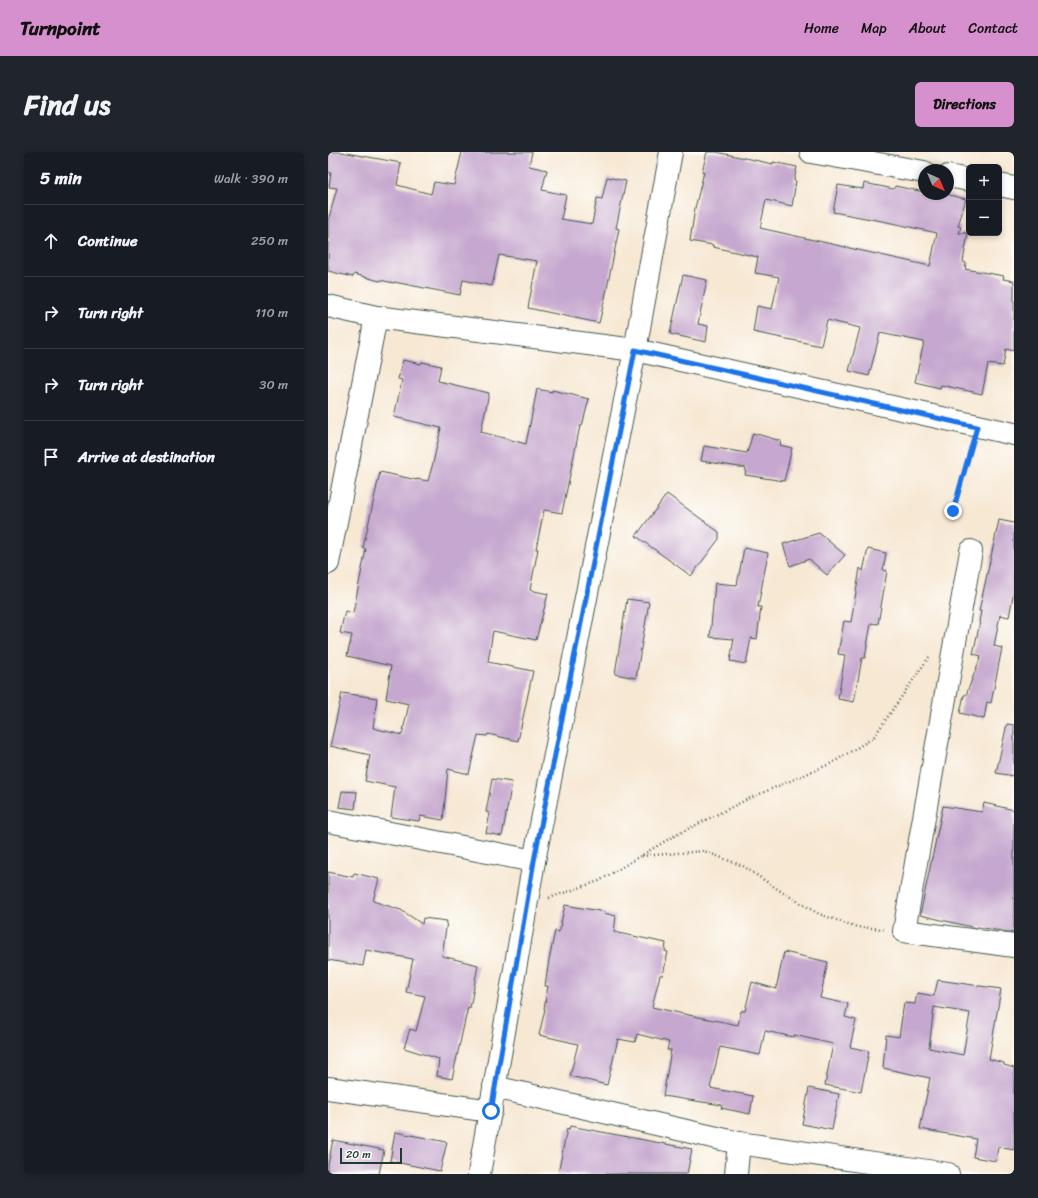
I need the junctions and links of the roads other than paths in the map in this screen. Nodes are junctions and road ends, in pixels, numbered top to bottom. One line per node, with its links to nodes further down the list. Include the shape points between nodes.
1 (671, 152): 10 (street)
2 (811, 152): 3 (street)
3 (918, 171)
4 (954, 177): 5 (street)
5 (966, 179)
6 (1002, 186): 7 (street)
7 (1014, 188)
8 (328, 306): 9 (street)
9 (376, 317): 10 (street); 13 (street)
10 (635, 350): 11 (street); 15 (street)
11 (1014, 434)
12 (971, 551): 16 (street, via 904,931)
13 (328, 563)
14 (328, 821): 15 (street)
15 (534, 861): 17 (street)
16 (1014, 946)
17 (494, 1087): 19 (street); 20 (street)
18 (328, 1088): 19 (street)
19 (491, 1111): 21 (street)
20 (739, 1143): 22 (street); 23 (street)
21 (479, 1174)
22 (736, 1174)
23 (948, 1174)

